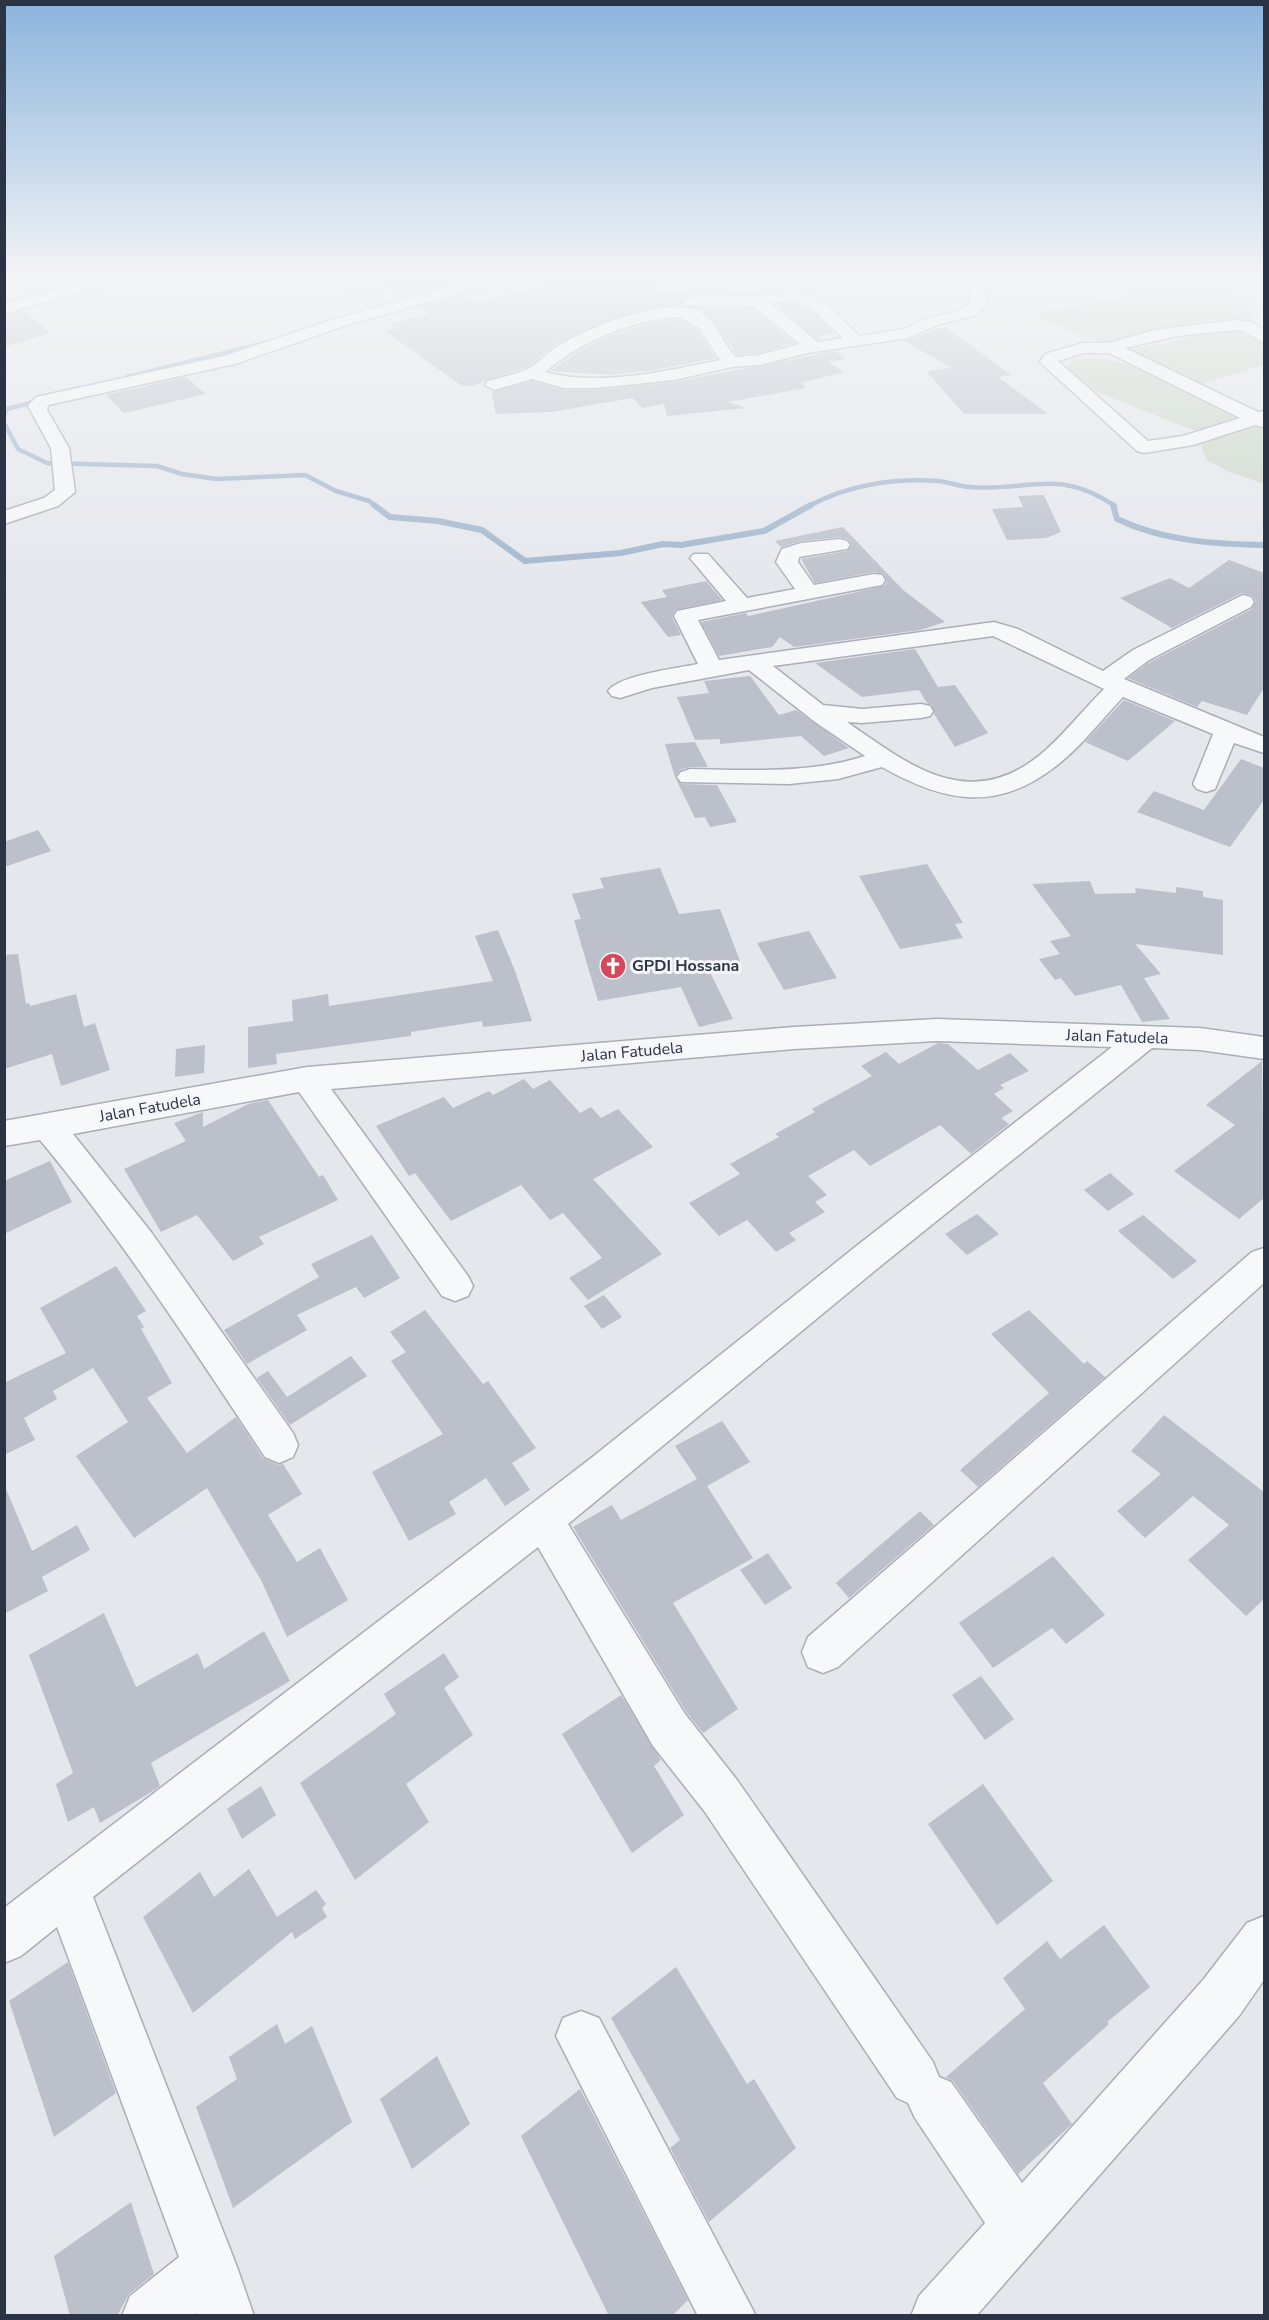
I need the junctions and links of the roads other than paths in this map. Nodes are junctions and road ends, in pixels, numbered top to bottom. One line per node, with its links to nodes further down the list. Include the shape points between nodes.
1 (125, 384): 9 (street, via 40,403 38,410 60,448 65,492 41,506)
2 (499, 384): 6 (street)
3 (673, 384): 7 (street)
4 (1073, 384): 8 (street, via 1144,447 1186,441)
5 (1189, 384): 8 (street)
6 (494, 386)
7 (669, 391)
8 (1262, 419)
9 (4, 518)
10 (840, 545): 13 (street, via 789,554 787,562)
11 (701, 558): 15 (street)
12 (874, 580): 13 (street)
13 (809, 592): 15 (street)
14 (1243, 602): 18 (street, via 1141,655)
15 (741, 605): 17 (street, via 685,616)
16 (752, 662): 17 (street); 18 (street, via 987,628 1010,634); 21 (street)
17 (712, 668): 19 (street)
18 (1113, 683): 22 (street); 24 (street, via 1049,760 994,786 972,791 947,788)
19 (620, 691)
20 (921, 711): 21 (street, via 862,716)
21 (820, 712): 24 (street)
22 (1227, 730): 23 (street); 26 (street)
23 (1264, 746)
24 (885, 758): 25 (street, via 855,769 808,775)
25 (690, 777)
26 (1206, 784)
27 (1144, 1038): 28 (street, Jalan Fatudela); 29 (street, Jalan Fatudela, via 937,1030 794,1038); 35 (street)
28 (1264, 1048)
29 (307, 1079): 30 (street, Jalan Fatudela); 33 (street)
30 (46, 1126): 31 (street, Jalan Fatudela); 34 (street, via 87,1172 143,1247)
31 (4, 1134)
32 (1264, 1262): 36 (street)
33 (455, 1286)
34 (279, 1445)
35 (544, 1520): 37 (street); 41 (street, via 669,1730 721,1796)
36 (823, 1652)
37 (66, 1888): 38 (street); 42 (street)
38 (4, 1939)
39 (1264, 1940): 41 (street, via 1221,1998)
40 (581, 2036): 44 (street)
41 (1018, 2224): 45 (street)
42 (218, 2291): 43 (street)
43 (150, 2316)
44 (728, 2316)
45 (939, 2316)

